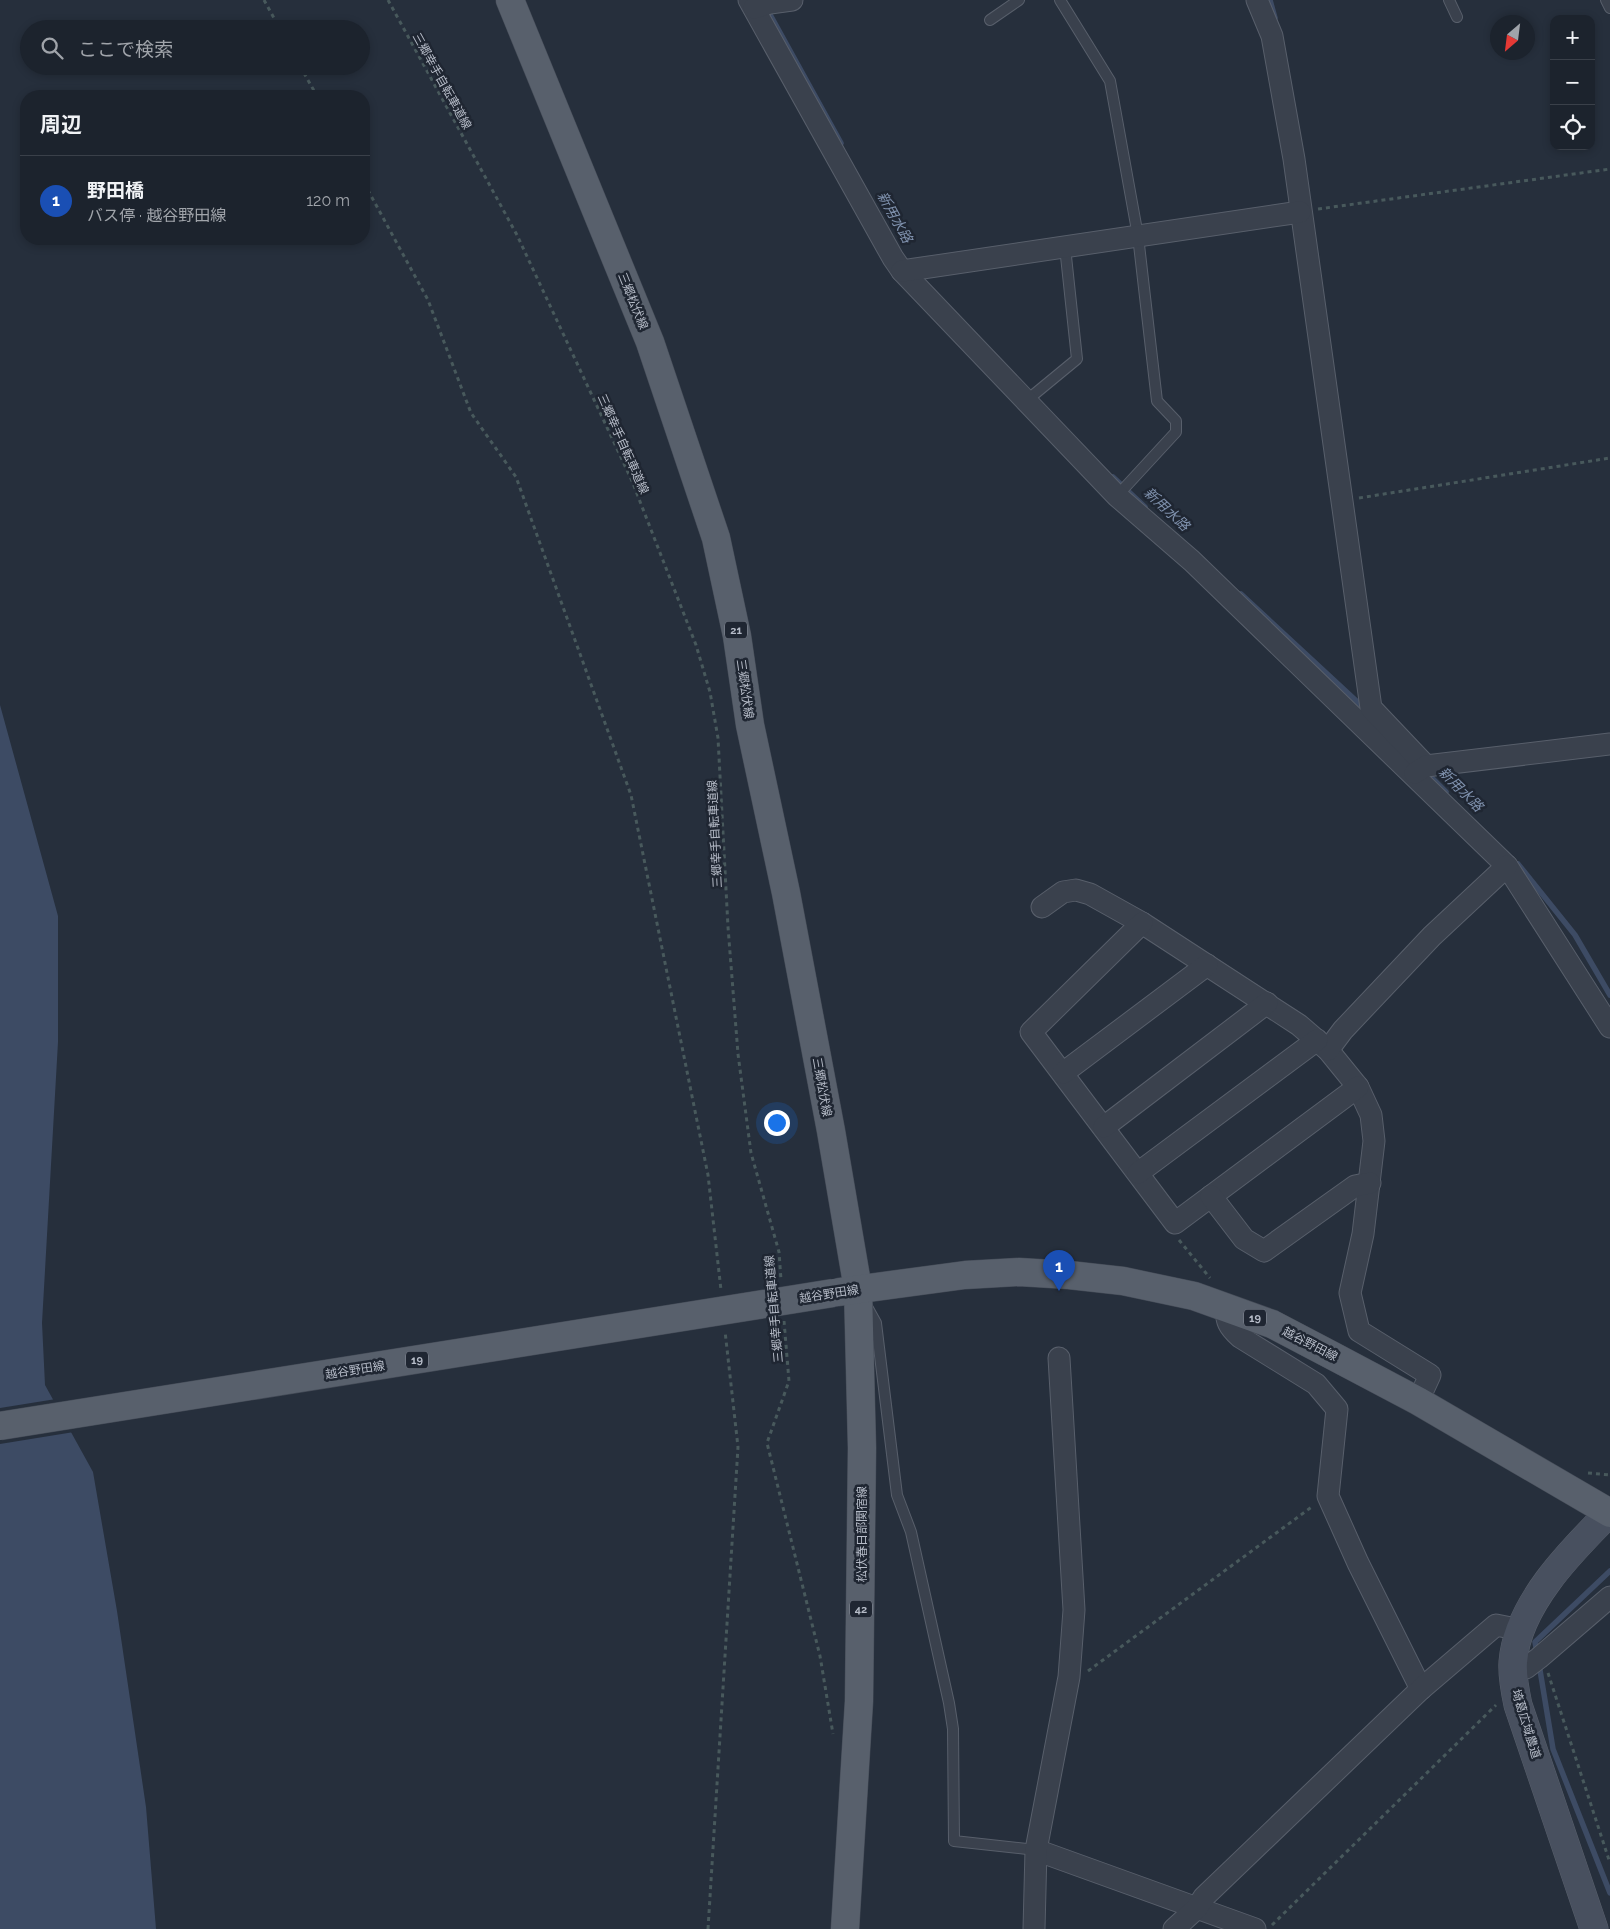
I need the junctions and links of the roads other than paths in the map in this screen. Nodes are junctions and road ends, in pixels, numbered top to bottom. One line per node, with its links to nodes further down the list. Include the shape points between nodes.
1 (510, 0): 33 (main road, 三郷松伏線 / 21, via 650,342 716,538 737,636 750,725 793,930)
2 (792, 0): 8 (street)
3 (1019, 0): 11 (lane)
4 (1060, 0): 13 (lane, via 1110,81)
5 (1257, 0): 12 (street, via 1272,36)
6 (1449, 0): 10 (lane)
7 (1606, 0): 9 (lane)
8 (758, 4): 15 (street)
9 (1610, 8)
10 (1457, 17)
11 (990, 20)
12 (1300, 212): 13 (street); 19 (street, via 1371,708)
13 (1138, 236): 14 (street); 17 (lane, via 1157,401 1176,421 1176,432)
14 (1065, 247): 15 (street); 16 (lane, via 1077,359)
15 (902, 271): 16 (street)
16 (1026, 401): 17 (street)
17 (1117, 496): 19 (street)
18 (1610, 744): 19 (street)
19 (1420, 770): 20 (street)
20 (1507, 866): 25 (street); 26 (street)
21 (1042, 907): 22 (street, via 1064,892 1076,890 1090,894)
22 (1142, 923): 23 (street); 27 (street, via 1031,1032)
23 (1207, 965): 24 (street); 27 (street)
24 (1267, 1004): 26 (street); 29 (street)
25 (1610, 1027)
26 (1323, 1045): 28 (street); 30 (street)
27 (1063, 1073): 29 (street)
28 (1358, 1087): 31 (street, via 1371,1115 1374,1141); 32 (street)
29 (1104, 1126): 30 (street)
30 (1138, 1173): 32 (street, via 1175,1223)
31 (1370, 1184): 32 (street, via 1355,1186 1264,1251 1244,1239); 36 (street, via 1350,1293 1359,1331 1430,1375)
32 (1211, 1196)
33 (846, 1291): 34 (main road, 越谷野田線 / 19, via 965,1275 1029,1273 1123,1281); 37 (main road, 越谷野田線 / 19, bridge); 43 (lane, via 876,1323 897,1495 911,1532 953,1729 954,1841); 45 (main road, 松伏春日部関宿線 / 42, via 862,1448 859,1701)
34 (1227, 1306): 36 (main road, 越谷野田線 / 19, via 1272,1324); 42 (street, via 1230,1328 1316,1384 1336,1408 1328,1496)
35 (1059, 1358): 43 (street, via 1074,1610 1069,1677)
36 (1418, 1401): 38 (main road, 越谷野田線 / 19)
37 (0, 1426)
38 (1610, 1513): 40 (street, via 1575,1547 1549,1580)
39 (1610, 1596): 41 (street, via 1539,1658)
40 (1521, 1630): 41 (street); 42 (street, via 1496,1625)
41 (1513, 1676): 49 (street, 埼葛広域農道, via 1518,1705)
42 (1421, 1689): 44 (street)
43 (1036, 1850): 44 (street); 46 (street)
44 (1196, 1908): 47 (street); 48 (street)
45 (845, 1929)
46 (1034, 1929)
47 (1174, 1929)
48 (1255, 1929)
49 (1594, 1929)

